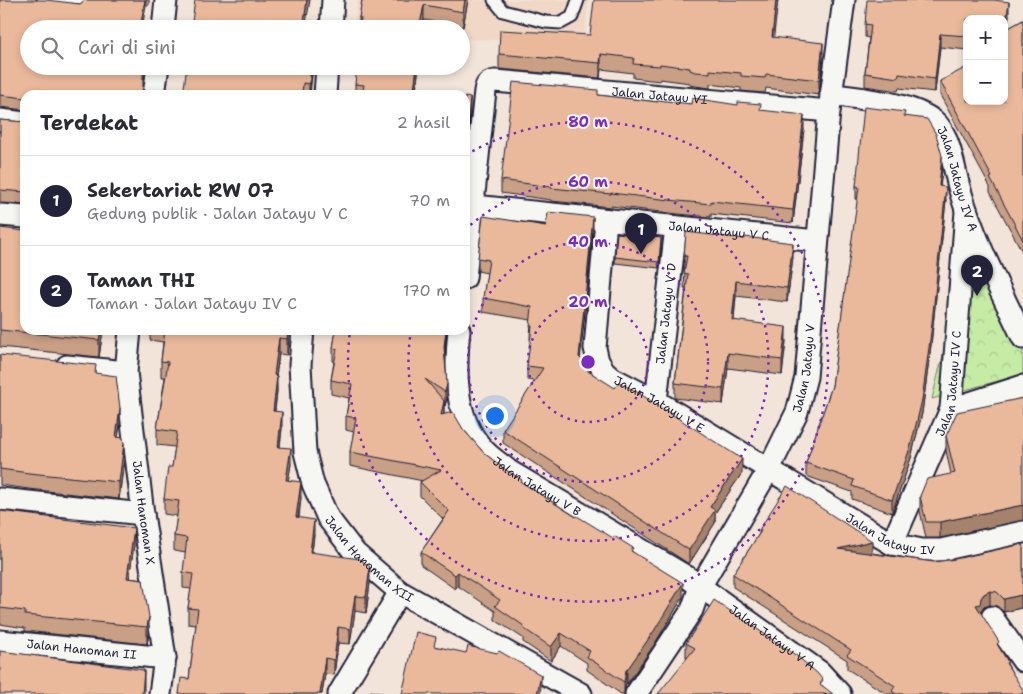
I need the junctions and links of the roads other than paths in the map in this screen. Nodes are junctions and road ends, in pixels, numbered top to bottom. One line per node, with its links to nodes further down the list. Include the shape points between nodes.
1 (48, 0): 7 (street)
2 (166, 0): 8 (street)
3 (334, 0): 9 (street)
4 (494, 0): 5 (lane, via 504,11 561,23 572,17)
5 (578, 0)
6 (844, 0): 14 (street, Jalan Jatayu V)
7 (76, 4)
8 (164, 20)
9 (332, 20)
10 (157, 75): 12 (street)
11 (326, 75): 13 (street)
12 (155, 90)
13 (325, 90)
14 (830, 102): 17 (street, Jalan Jatayu VI, via 490,82 484,91); 19 (street, Jalan Jatayu IV A, via 905,107 936,122 945,136); 24 (street, Jalan Jatayu V)
15 (0, 120): 16 (street)
16 (20, 122)
17 (470, 198)
18 (470, 206): 22 (street, Jalan Jatayu V C)
19 (966, 211): 28 (street, Jalan Jatayu IV A); 33 (street, Jalan Jatayu IV C)
20 (0, 214): 21 (street)
21 (20, 216)
22 (606, 220): 23 (street, Jalan Jatayu V C); 32 (street, Jalan Jatayu V E, via 595,348 598,361 612,378)
23 (676, 227): 24 (street, Jalan Jatayu V C); 32 (street, Jalan Jatayu V D)
24 (817, 241): 34 (street, Jalan Jatayu V, via 806,377 797,412)
25 (130, 335): 30 (street, Jalan Hanoman X)
26 (303, 335): 40 (street, Jalan Hanoman XII, via 302,415 313,484 328,518 355,553)
27 (458, 335): 39 (street, Jalan Jatayu V B, via 458,390 465,423 482,449 509,471)
28 (1023, 338)
29 (48, 364): 30 (street)
30 (126, 372): 36 (street, Jalan Hanoman X)
31 (1023, 386): 33 (street)
32 (656, 401): 34 (street, Jalan Jatayu V E)
33 (951, 409): 38 (street, Jalan Jatayu IV C)
34 (769, 469): 38 (street, Jalan Jatayu IV); 39 (street, Jalan Jatayu V)
35 (0, 499): 36 (street)
36 (143, 514): 43 (street, Jalan Hanoman X)
37 (1023, 532): 38 (street, Jalan Jatayu IV, via 941,550)
38 (892, 544)
39 (700, 587): 48 (street, Jalan Jatayu V, via 692,610); 49 (street, Jalan Jatayu V A, via 820,672)
40 (400, 592): 46 (street); 47 (street, Jalan Hanoman XII)
41 (992, 617): 44 (street)
42 (0, 641): 43 (street, Jalan Hanoman II)
43 (165, 658): 45 (street, Jalan Hanoman X)
44 (1023, 662)
45 (160, 694)
46 (339, 694)
47 (580, 694)
48 (636, 694)
49 (840, 694)

